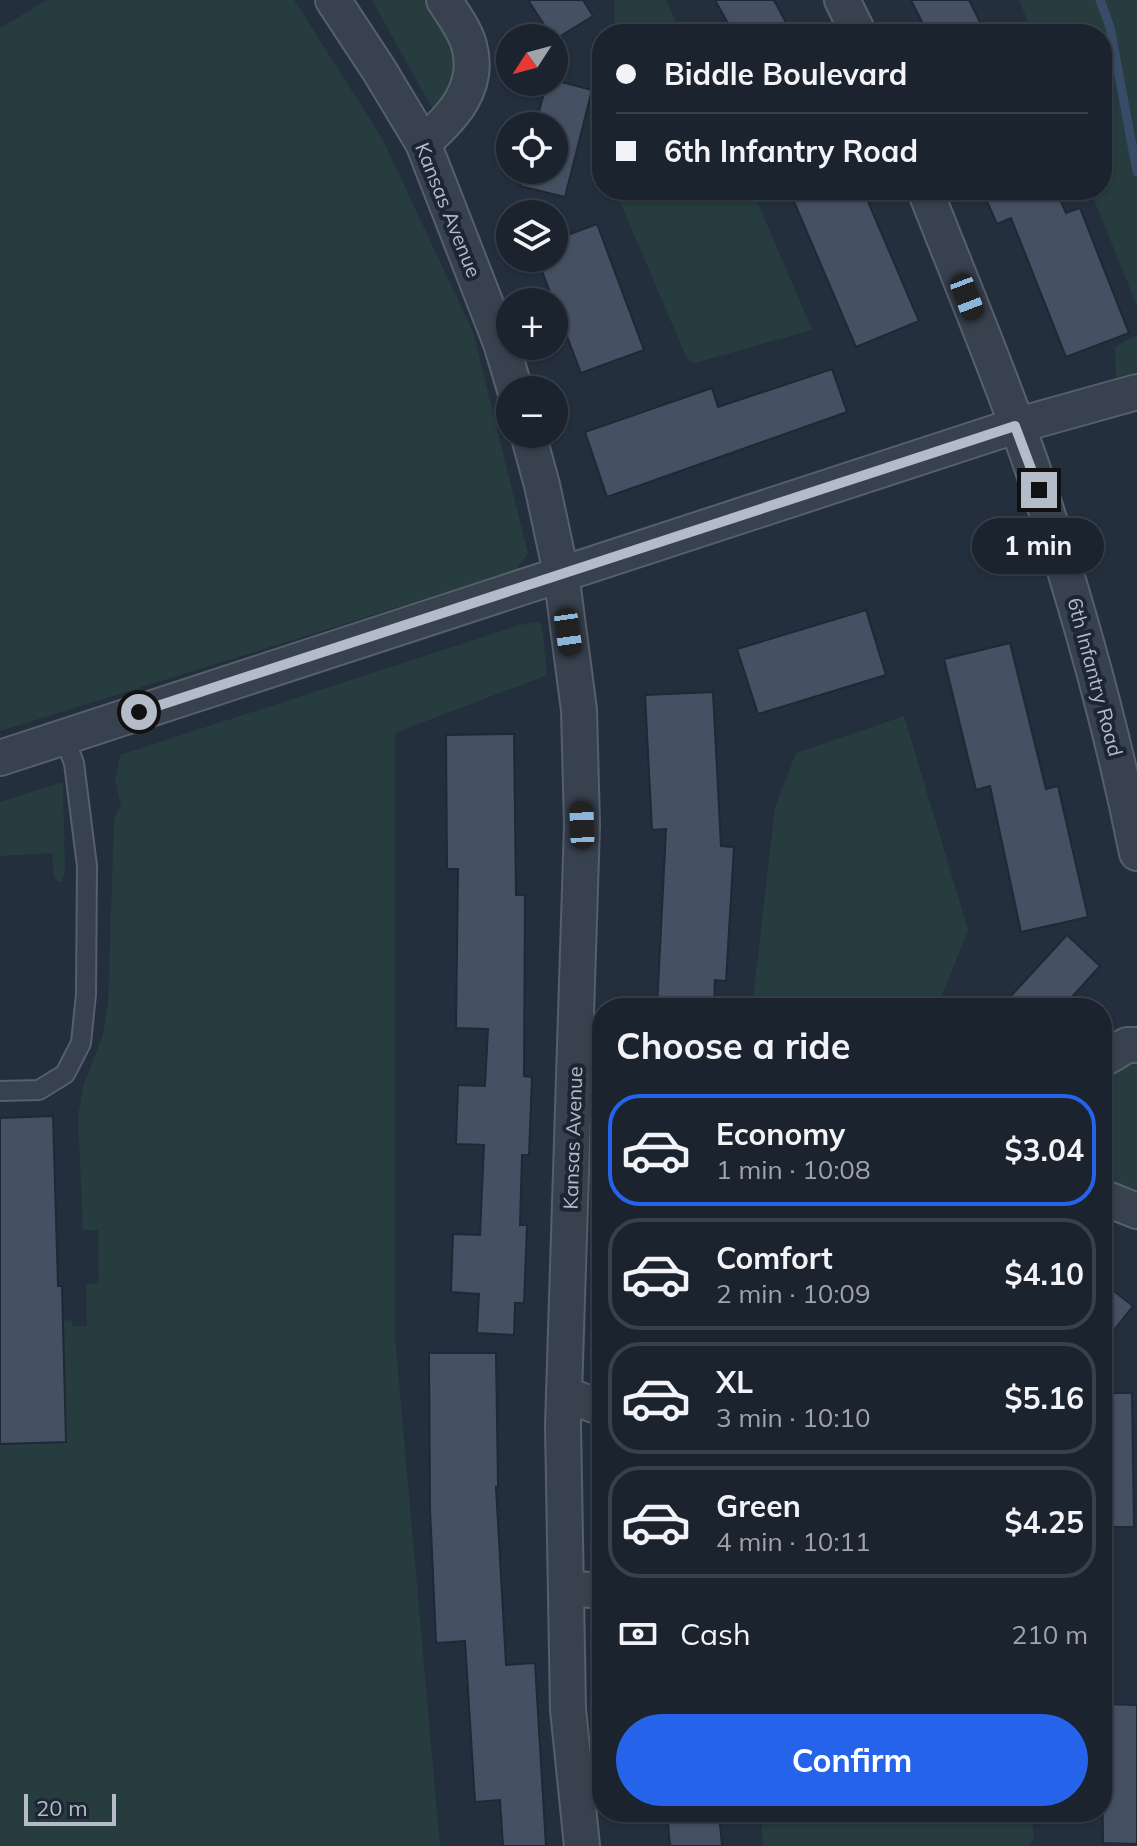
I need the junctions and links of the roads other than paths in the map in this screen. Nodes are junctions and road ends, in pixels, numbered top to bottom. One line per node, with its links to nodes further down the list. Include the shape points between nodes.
1 (333, 0): 5 (street, Kansas Avenue)
2 (444, 0): 5 (street, via 469,44 471,80 461,105)
3 (842, 0): 4 (street)
4 (854, 24)
5 (423, 143): 7 (street, Kansas Avenue)
6 (929, 200): 9 (street, 6th Infantry Road)
7 (511, 376)
8 (1137, 392): 9 (street)
9 (1015, 426): 11 (street); 14 (street, 6th Infantry Road, via 1081,621)
10 (532, 448): 11 (street, Kansas Avenue)
11 (561, 573): 12 (street); 20 (street, Kansas Avenue, via 579,710 582,825)
12 (64, 737): 13 (street); 17 (lane, via 74,763 87,866 81,1043 65,1074 39,1090)
13 (0, 758)
14 (1137, 853)
15 (1137, 1045): 16 (street)
16 (1112, 1054)
17 (0, 1091)
18 (1112, 1201): 19 (street)
19 (1137, 1211)
20 (564, 1394): 21 (street); 22 (street, Kansas Avenue)
21 (592, 1404)
22 (566, 1589): 23 (street); 24 (street, Kansas Avenue, via 568,1709)
23 (592, 1590)
24 (582, 1846)

